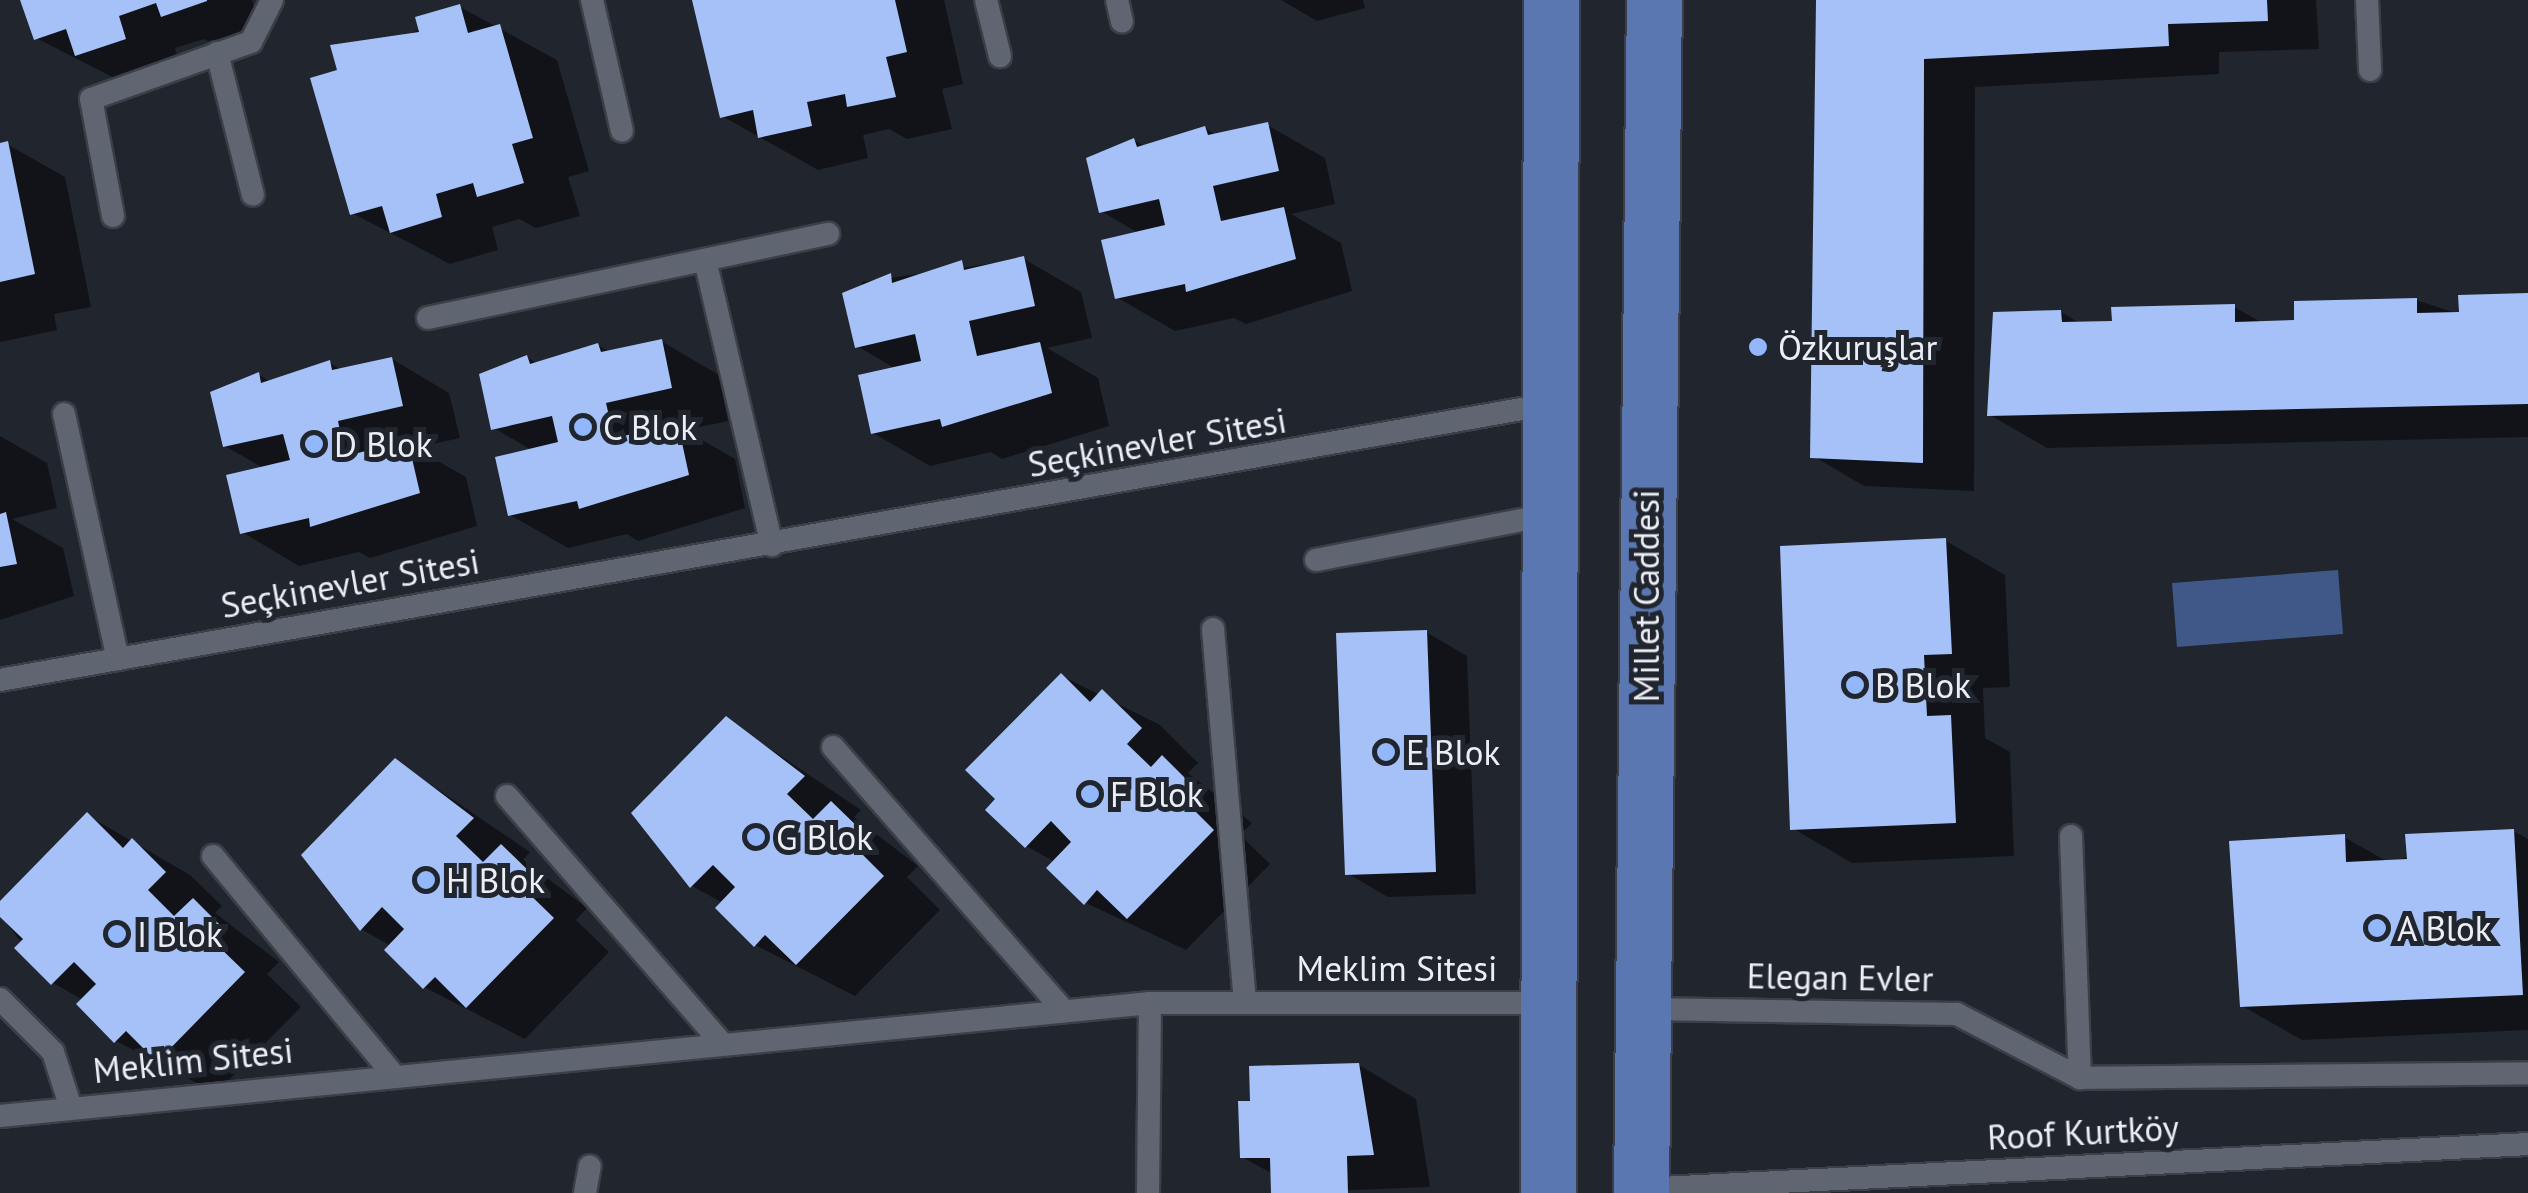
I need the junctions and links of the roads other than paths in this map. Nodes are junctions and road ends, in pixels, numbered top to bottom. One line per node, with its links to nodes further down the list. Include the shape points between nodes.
1 (272, 0): 7 (lane, via 251,42)
2 (592, 0): 10 (lane)
3 (986, 0): 8 (lane)
4 (1551, 0): 16 (main road)
5 (1654, 0): 32 (main road, Millet Caddesi)
6 (2367, 0): 9 (lane)
7 (217, 53): 11 (lane); 12 (lane, via 91,99)
8 (1000, 56)
9 (2370, 70)
10 (622, 131)
11 (253, 195)
12 (113, 216)
13 (828, 234): 14 (lane)
14 (705, 260): 15 (lane); 19 (lane)
15 (428, 318)
16 (1552, 404): 18 (main road); 19 (lane, Seçkinevler Sitesi)
17 (64, 414): 22 (lane)
18 (1552, 514): 20 (lane); 31 (main road)
19 (772, 545): 22 (lane, Seçkinevler Sitesi)
20 (1316, 560)
21 (1213, 630): 30 (lane, Meklim Sitesi)
22 (118, 659): 23 (lane, Seçkinevler Sitesi)
23 (0, 680)
24 (834, 747): 33 (lane)
25 (507, 796): 34 (lane)
26 (2071, 836): 37 (lane)
27 (213, 856): 36 (lane, Meklim Sitesi)
28 (0, 999): 38 (lane, via 53,1052)
29 (1150, 1003): 30 (lane, Meklim Sitesi); 33 (lane, Meklim Sitesi); 44 (lane)
30 (1245, 1003): 31 (lane, Meklim Sitesi)
31 (1550, 1003): 45 (main road)
32 (1644, 1010): 37 (lane, Elegan Evler, via 1957,1014); 42 (main road, Millet Caddesi)
33 (1064, 1011): 34 (lane, Meklim Sitesi)
34 (722, 1043): 36 (lane, Meklim Sitesi)
35 (2528, 1073): 37 (lane, Elegan Evler)
36 (392, 1074): 38 (lane, Meklim Sitesi)
37 (2080, 1078)
38 (72, 1108): 39 (lane, Meklim Sitesi)
39 (0, 1116)
40 (2528, 1144): 42 (lane, Roof Kurtköy)
41 (590, 1166): 43 (lane)
42 (1641, 1191)
43 (585, 1193)
44 (1148, 1193)
45 (1548, 1193)

